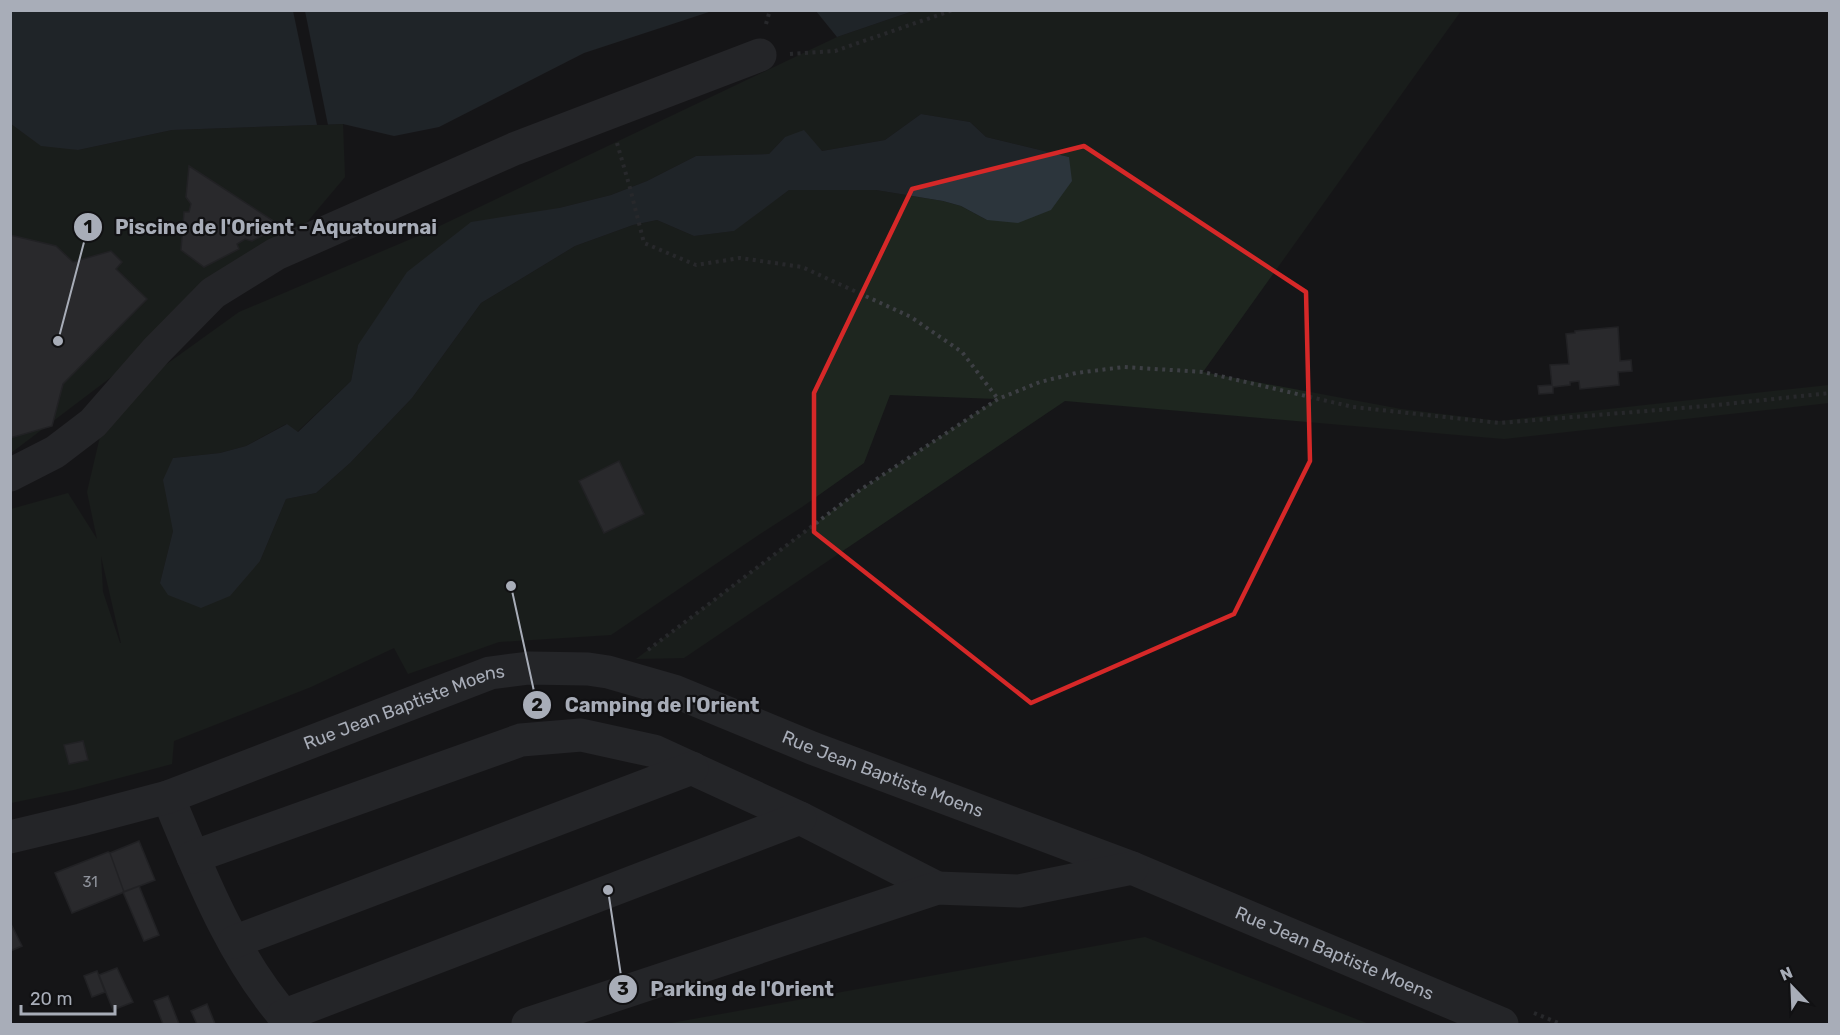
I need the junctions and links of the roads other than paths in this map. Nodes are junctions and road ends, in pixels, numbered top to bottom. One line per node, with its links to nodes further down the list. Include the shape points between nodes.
1 (760, 55): 2 (street, via 514,149 276,254 213,293 93,423 55,453)
2 (10, 475)
3 (692, 768): 5 (street); 7 (street, via 654,751 581,735 521,740); 10 (street)
4 (168, 797): 6 (street, Rue Jean Baptiste Moens); 7 (street); 8 (street, Rue Jean Baptiste Moens, via 490,673 569,668 608,672 674,692)
5 (800, 818): 9 (street); 11 (street)
6 (10, 837)
7 (193, 857): 10 (street)
8 (1132, 868): 9 (street, via 1019,891); 13 (street, Rue Jean Baptiste Moens)
9 (937, 888): 12 (street)
10 (234, 942): 11 (street)
11 (287, 1020)
12 (528, 1024)
13 (1502, 1024)

